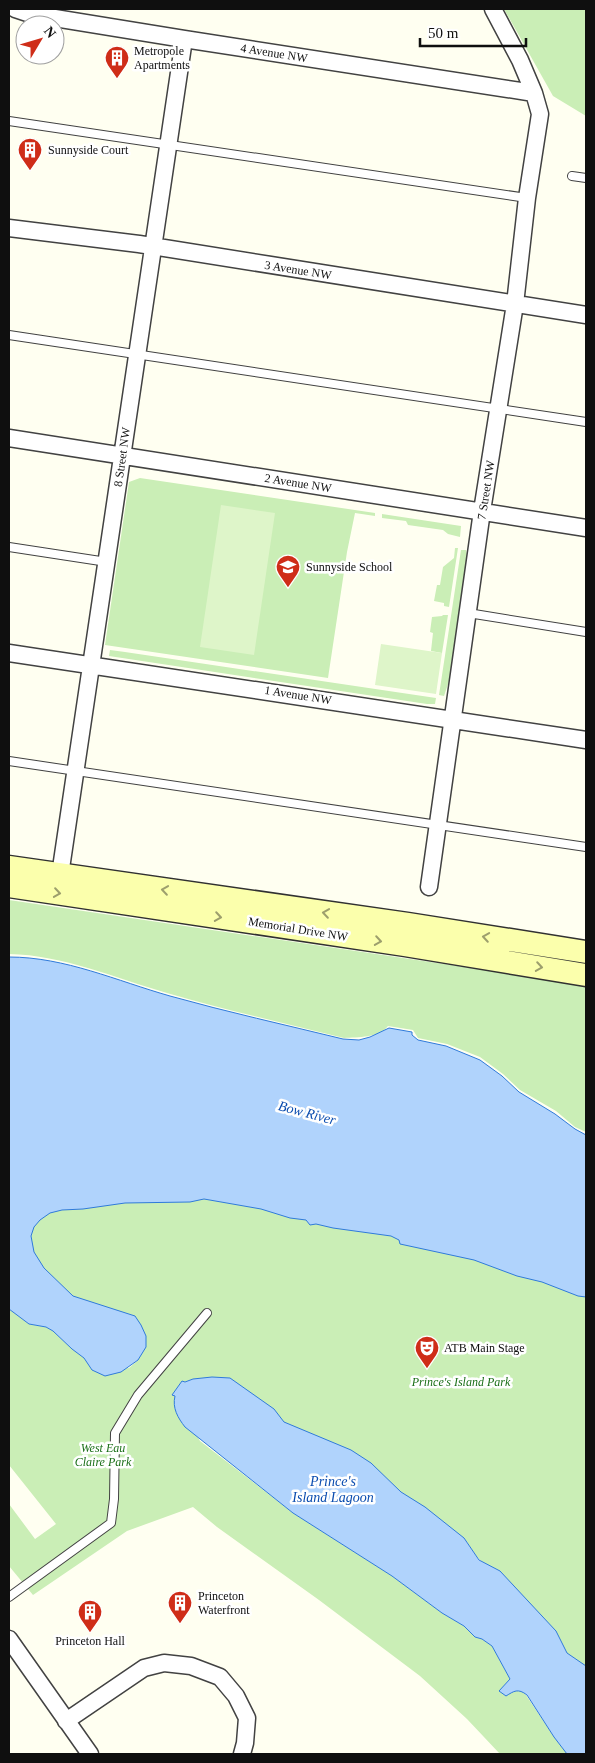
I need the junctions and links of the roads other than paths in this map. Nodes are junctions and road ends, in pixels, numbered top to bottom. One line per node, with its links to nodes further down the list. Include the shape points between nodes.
1 (15, 9): 3 (street, 4 Avenue NW)
2 (493, 9): 4 (street, 7 Street NW)
3 (184, 39): 4 (street, 4 Avenue NW); 6 (street, 8 Street NW)
4 (534, 93): 9 (street, 7 Street NW, via 540,114)
5 (9, 121): 6 (lane)
6 (168, 146): 9 (lane); 11 (street, 8 Street NW)
7 (572, 176): 8 (lane)
8 (586, 178)
9 (527, 198): 12 (street, 7 Street NW)
10 (9, 228): 11 (street, 3 Avenue NW)
11 (154, 247): 12 (street, 3 Avenue NW); 15 (street, 8 Street NW)
12 (515, 304): 13 (street, 3 Avenue NW); 16 (street, 7 Street NW)
13 (586, 315)
14 (9, 335): 15 (lane)
15 (137, 355): 16 (lane); 19 (street, 8 Street NW)
16 (499, 408): 17 (lane); 20 (street, 7 Street NW)
17 (586, 422)
18 (9, 438): 19 (street, 2 Avenue NW)
19 (122, 455): 20 (street, 2 Avenue NW); 23 (street, 8 Street NW)
20 (482, 512): 21 (street, 2 Avenue NW); 24 (street, 7 Street NW)
21 (586, 528)
22 (9, 546): 23 (lane)
23 (107, 562): 27 (street, 8 Street NW)
24 (468, 613): 25 (lane); 28 (street, 7 Street NW)
25 (586, 632)
26 (9, 653): 27 (street, 1 Avenue NW)
27 (91, 665): 28 (street, 1 Avenue NW); 31 (street, 8 Street NW)
28 (453, 719): 29 (street, 1 Avenue NW); 32 (street, 7 Street NW)
29 (586, 740)
30 (9, 761): 31 (lane)
31 (76, 771): 32 (lane); 35 (street, 8 Street NW)
32 (438, 824): 33 (lane); 37 (street, 7 Street NW)
33 (586, 847)
34 (9, 867): 35 (main road, Memorial Drive NW)
35 (60, 875): 38 (main road, Memorial Drive NW, one-way to 35)
36 (9, 886): 39 (main road, Memorial Drive NW, one-way to 39)
37 (429, 887)
38 (586, 952)
39 (586, 975)
40 (207, 1313): 41 (lane, via 138,1396 115,1433 111,1523)
41 (9, 1597)
42 (9, 1639): 43 (street)
43 (66, 1721): 44 (street); 45 (street, via 144,1668 164,1663 191,1666 220,1677 236,1696 247,1718)
44 (90, 1754)
45 (242, 1754)

